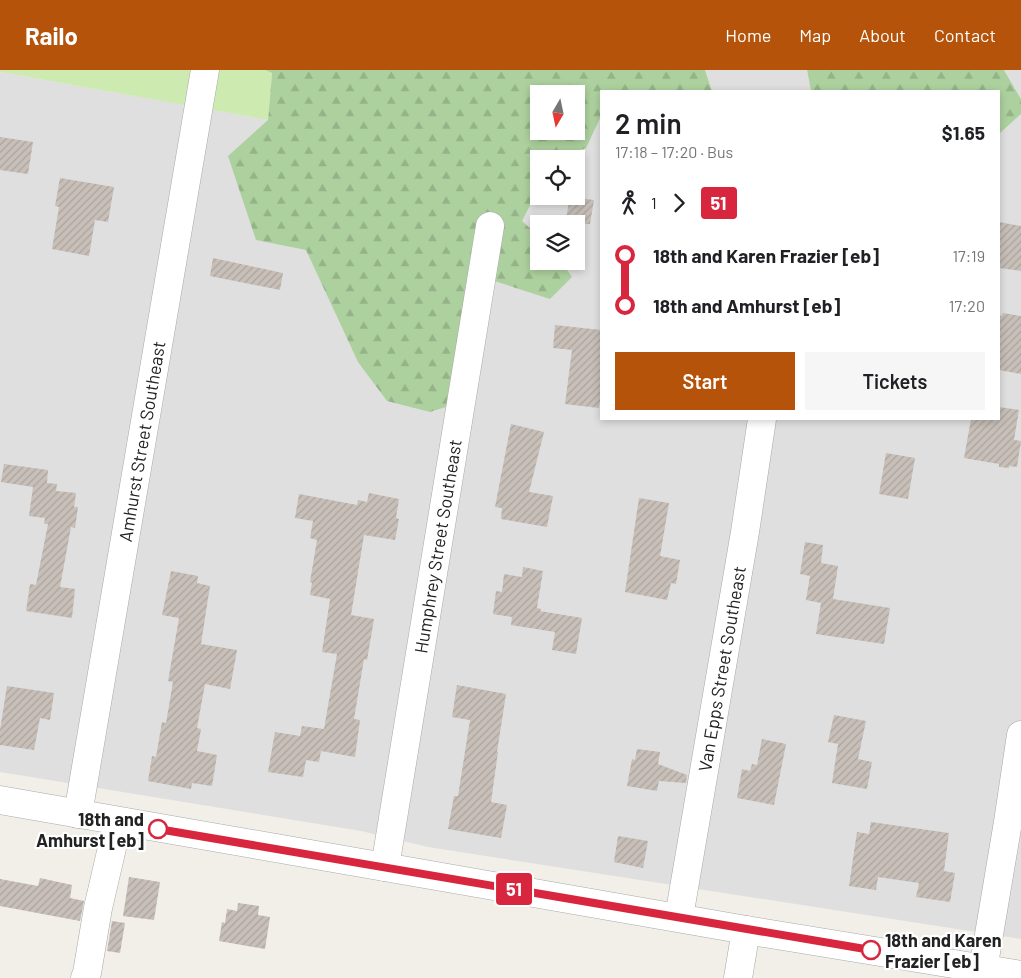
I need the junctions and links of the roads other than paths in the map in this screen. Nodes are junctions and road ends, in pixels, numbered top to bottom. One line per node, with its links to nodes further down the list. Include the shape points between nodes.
1 (204, 70): 6 (street, Amhurst Street Southeast)
2 (490, 226): 8 (street, Humphrey Street Southeast)
3 (762, 420): 9 (street, Van Epps Street Southeast)
4 (1021, 735): 11 (street)
5 (0, 800): 6 (street)
6 (78, 814): 7 (street)
7 (118, 822): 8 (street); 13 (street)
8 (385, 868): 9 (street)
9 (679, 917): 10 (street)
10 (746, 930): 11 (street); 14 (street)
11 (983, 970): 12 (street)
12 (1021, 975)
13 (85, 978)
14 (738, 978)

